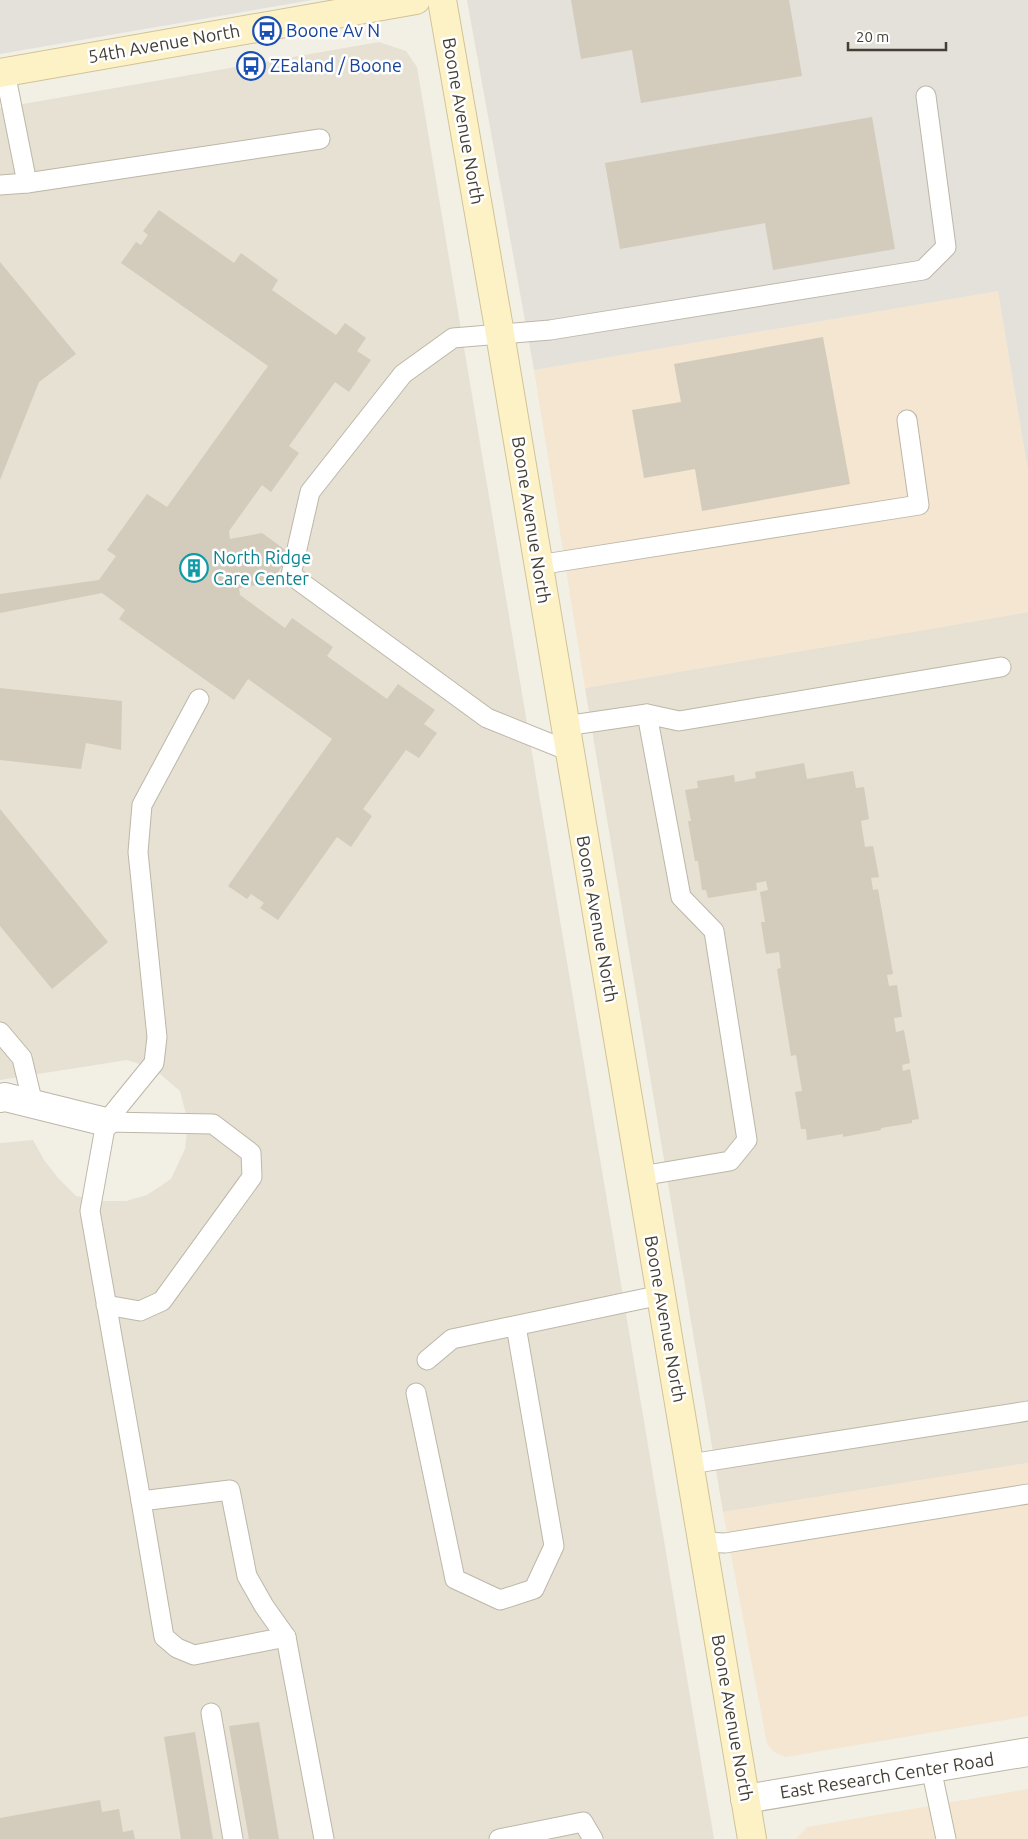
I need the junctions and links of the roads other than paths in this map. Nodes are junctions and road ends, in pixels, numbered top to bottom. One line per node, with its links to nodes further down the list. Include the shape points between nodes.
1 (416, 0): 3 (street, 54th Avenue North)
2 (442, 0): 8 (street, Boone Avenue North)
3 (2, 72): 6 (lane)
4 (926, 96): 8 (lane, via 946,246 923,270 550,330)
5 (320, 139): 6 (lane)
6 (27, 182): 7 (lane)
7 (0, 185)
8 (500, 334): 10 (street, Boone Avenue North); 14 (lane, via 453,338 403,374 310,492 291,575 487,718)
9 (907, 420): 10 (lane, via 919,505)
10 (538, 565): 14 (street, Boone Avenue North)
11 (1001, 667): 13 (lane, via 680,721)
12 (199, 699): 18 (lane, via 142,805 138,852 157,1037 154,1063)
13 (647, 714): 14 (lane); 19 (lane, via 681,897 714,931 747,1140 730,1161)
14 (567, 739): 19 (street, Boone Avenue North)
15 (0, 1032): 17 (lane, via 22,1058)
16 (0, 1098): 17 (street)
17 (34, 1104): 18 (street)
18 (106, 1122): 21 (lane, via 90,1211); 21 (lane, via 214,1124 251,1153 252,1177 162,1301 140,1311)
19 (641, 1176): 20 (street, Boone Avenue North)
20 (661, 1295): 22 (lane); 26 (street, Boone Avenue North)
21 (106, 1305): 28 (lane)
22 (516, 1326): 23 (lane, via 452,1339); 24 (lane, via 554,1546 534,1589 500,1600 455,1579)
23 (427, 1360)
24 (416, 1393)
25 (1028, 1411): 26 (lane)
26 (690, 1464): 29 (street, Boone Avenue North)
27 (1028, 1494): 29 (lane, via 725,1543)
28 (141, 1501): 30 (lane, via 230,1490 247,1576); 30 (lane, via 164,1637 177,1648 194,1655)
29 (702, 1542): 34 (street, Boone Avenue North)
30 (286, 1637): 36 (lane)
31 (211, 1713): 35 (lane)
32 (1028, 1752): 33 (street, East Research Center Road)
33 (931, 1768): 34 (street, East Research Center Road); 40 (lane)
34 (745, 1799): 39 (street, Boone Avenue North)
35 (233, 1839)
36 (324, 1839)
37 (499, 1839): 38 (lane, via 583,1822)
38 (593, 1839)
39 (752, 1839)
40 (946, 1839)

